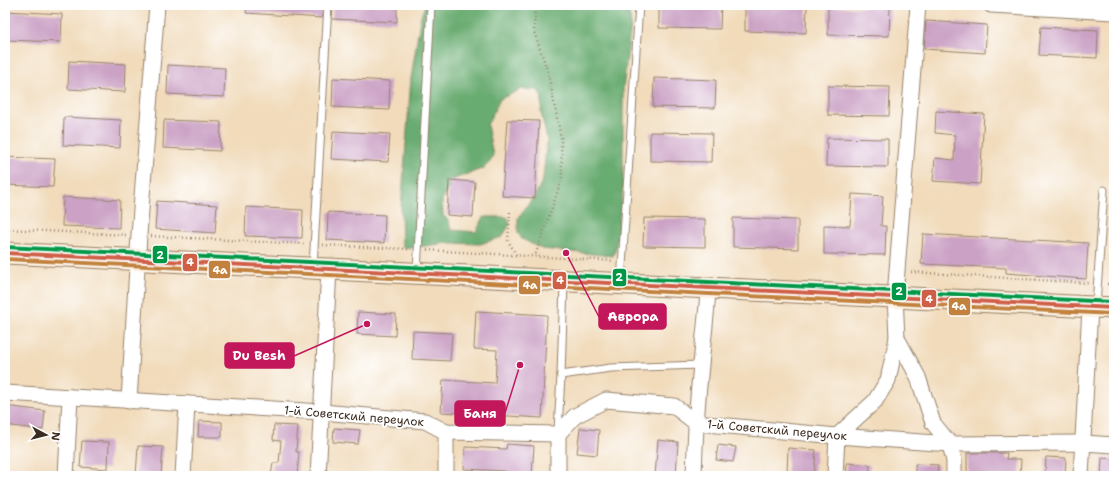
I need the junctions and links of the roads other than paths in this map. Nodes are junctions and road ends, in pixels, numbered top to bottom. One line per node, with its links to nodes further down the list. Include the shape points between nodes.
1 (157, 5): 10 (street)
2 (328, 5): 11 (lane, via 314,244)
3 (431, 5): 12 (lane)
4 (639, 5): 14 (lane)
5 (918, 5): 16 (street)
6 (991, 5): 7 (street)
7 (1114, 12)
8 (1104, 190): 17 (lane, via 1098,283)
9 (5, 253): 10 (street)
10 (137, 259): 11 (street); 23 (street)
11 (321, 269): 12 (street); 25 (street)
12 (417, 273): 13 (street)
13 (564, 281): 14 (street); 20 (lane)
14 (621, 284): 15 (street)
15 (708, 288): 16 (street); 19 (street)
16 (895, 296): 17 (street); 18 (street)
17 (1100, 307): 30 (street)
18 (897, 338): 29 (street, via 888,380 875,401); 31 (street, via 918,377 933,423)
19 (701, 365): 20 (lane, via 611,368); 26 (street)
20 (562, 375): 28 (lane)
21 (5, 393): 22 (street, 1-й Советский переулок)
22 (70, 397): 23 (street, 1-й Советский переулок); 33 (street)
23 (128, 401): 24 (street, 1-й Советский переулок)
24 (187, 404): 25 (street, 1-й Советский переулок); 34 (street)
25 (322, 412): 27 (street, 1-й Советский переулок, via 425,421); 35 (street)
26 (696, 423): 28 (street, 1-й Советский переулок, via 674,406 606,400 575,416); 29 (street, 1-й Советский переулок); 38 (street)
27 (446, 432): 28 (street, 1-й Советский переулок); 36 (street)
28 (558, 434): 37 (street)
29 (837, 436): 31 (street, 1-й Советский переулок); 39 (street)
30 (1082, 443): 31 (street, 1-й Советский переулок); 32 (street, 1-й Советский переулок); 41 (street)
31 (950, 444): 40 (street)
32 (1114, 445)
33 (66, 476)
34 (183, 476)
35 (318, 476)
36 (446, 476)
37 (558, 476)
38 (694, 476)
39 (835, 476)
40 (954, 476)
41 (1081, 476)

